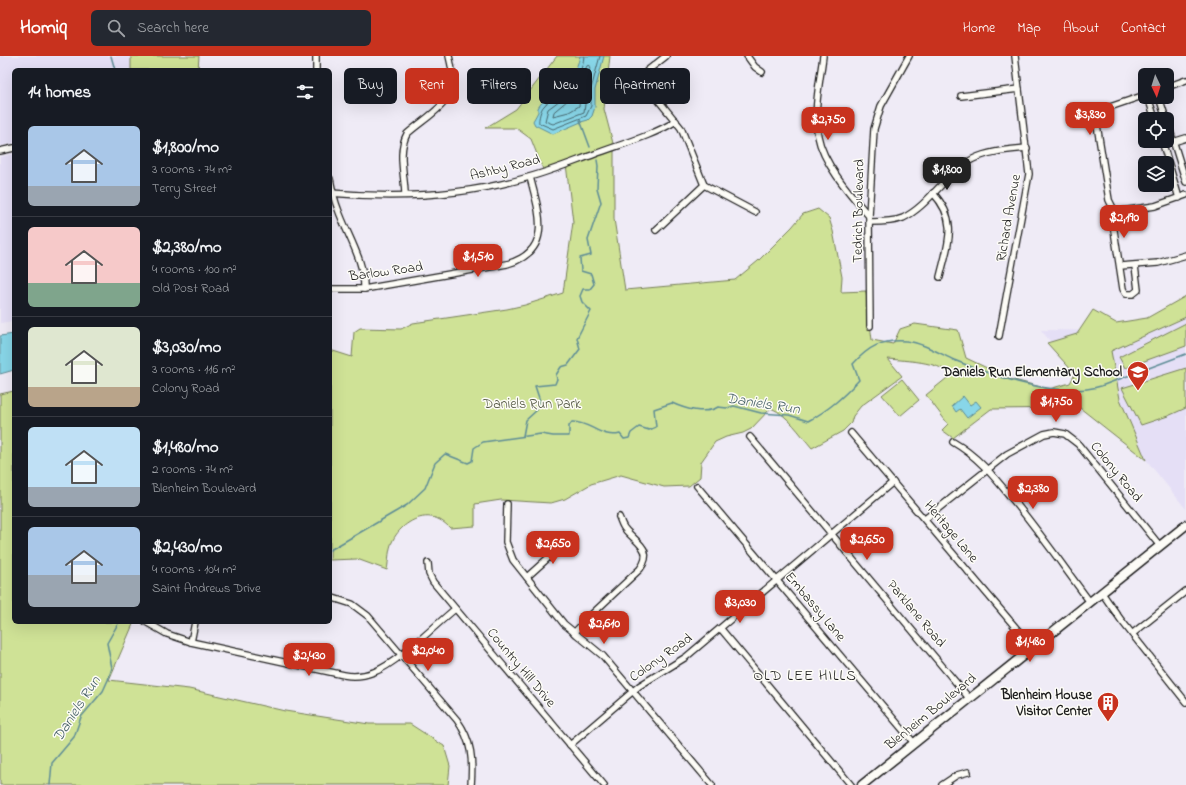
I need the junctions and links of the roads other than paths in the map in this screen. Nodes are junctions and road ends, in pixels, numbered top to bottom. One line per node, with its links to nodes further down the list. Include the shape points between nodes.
1 (316, 56): 8 (street)
2 (450, 56): 29 (street, via 453,79 448,96 404,140 402,150)
3 (666, 56): 15 (street, via 650,67 645,80 648,89)
4 (747, 56): 9 (street)
5 (823, 56): 34 (street, via 817,113 820,145)
6 (909, 56): 34 (street, Tedrich Boulevard, via 881,106 874,128)
7 (1015, 56): 12 (street, Richard Avenue)
8 (316, 68)
9 (762, 72)
10 (1186, 80): 11 (street)
11 (1174, 84)
12 (1019, 89): 13 (street); 20 (street, Richard Avenue)
13 (961, 96)
14 (1138, 97): 33 (street, via 1104,109 1098,116 1097,124 1109,200)
15 (676, 121): 23 (street, Ashby Road, via 667,127); 25 (street, via 687,140)
16 (1186, 138): 17 (street)
17 (1174, 142)
18 (1174, 145): 24 (street)
19 (12, 148): 22 (street)
20 (1027, 148): 27 (street, via 989,153 973,159); 43 (street, Richard Avenue, via 1028,183)
21 (1164, 148): 31 (street)
22 (0, 151)
23 (530, 177): 29 (street, Ashby Road, via 461,191); 41 (street, Barlow Road, via 541,229 535,245 522,259)
24 (1186, 182)
25 (704, 185): 32 (street); 35 (street)
26 (332, 193): 29 (street, Ashby Road)
27 (933, 193): 34 (street, via 903,218 890,221); 39 (street, via 946,208 950,224)
28 (332, 195): 41 (street, via 361,266)
29 (405, 195)
30 (1186, 195): 31 (street)
31 (1179, 198): 33 (street, via 1139,210)
32 (755, 212)
33 (1115, 212): 37 (street, via 1113,224)
34 (869, 219): 42 (street, Tedrich Boulevard)
35 (656, 230)
36 (1186, 255): 38 (street)
37 (1120, 266): 38 (street); 38 (street, via 1123,289 1126,294 1133,294 1138,290)
38 (1135, 266)
39 (940, 277)
40 (332, 289): 41 (street, Barlow Road)
41 (364, 289)
42 (870, 326)
43 (999, 336)
44 (851, 433): 48 (street, Heritage Lane)
45 (750, 437): 54 (street, Parklane Road)
46 (953, 442): 47 (street)
47 (988, 470): 52 (street, Colony Road); 56 (street, Colony Road, via 1014,449 1044,434 1065,434 1078,444); 63 (street, via 1041,535)
48 (893, 482): 52 (street, Heritage Lane); 54 (street, Colony Road)
49 (697, 486): 59 (street, Embassy Lane)
50 (507, 504): 58 (street, via 507,548)
51 (619, 517): 68 (street, via 626,530 642,546 645,554 644,563)
52 (925, 519): 71 (street, Heritage Lane)
53 (1186, 525): 56 (main road, Blenheim Boulevard)
54 (832, 534): 59 (street, Colony Road); 74 (street, Parklane Road)
55 (568, 540): 58 (street)
56 (1160, 546): 61 (main road, Blenheim Boulevard)
57 (428, 563): 64 (street, Country Hill Drive, via 433,582)
58 (527, 577): 68 (street, via 560,620)
59 (777, 581): 67 (street, Colony Road); 76 (street, Embassy Lane)
60 (1186, 591): 69 (street)
61 (1102, 593): 63 (main road, Blenheim Boulevard); 69 (street)
62 (332, 597): 72 (street, via 344,600 360,609)
63 (1090, 602): 71 (main road, Blenheim Boulevard)
64 (455, 609): 72 (street); 77 (street, Country Hill Drive)
65 (150, 624): 70 (street, via 167,634)
66 (196, 624): 70 (street)
67 (721, 629): 73 (street, Colony Road, via 686,657 654,675); 82 (street)
68 (574, 633): 73 (street, via 603,656)
69 (1132, 634): 75 (street)
70 (191, 642): 72 (street, via 351,676 374,672)
71 (1033, 648): 74 (main road, Blenheim Boulevard)
72 (402, 654): 79 (street, via 463,728 472,753)
73 (633, 692): 77 (street, Colony Road); 81 (street)
74 (969, 698): 76 (main road, Blenheim Boulevard)
75 (1186, 702)
76 (914, 743): 83 (main road, Blenheim Boulevard)
77 (570, 745): 80 (street, Country Hill Drive)
78 (968, 772): 84 (street, via 957,774)
79 (471, 785)
80 (604, 785)
81 (712, 785)
82 (851, 785)
83 (862, 785)
84 (942, 785)

